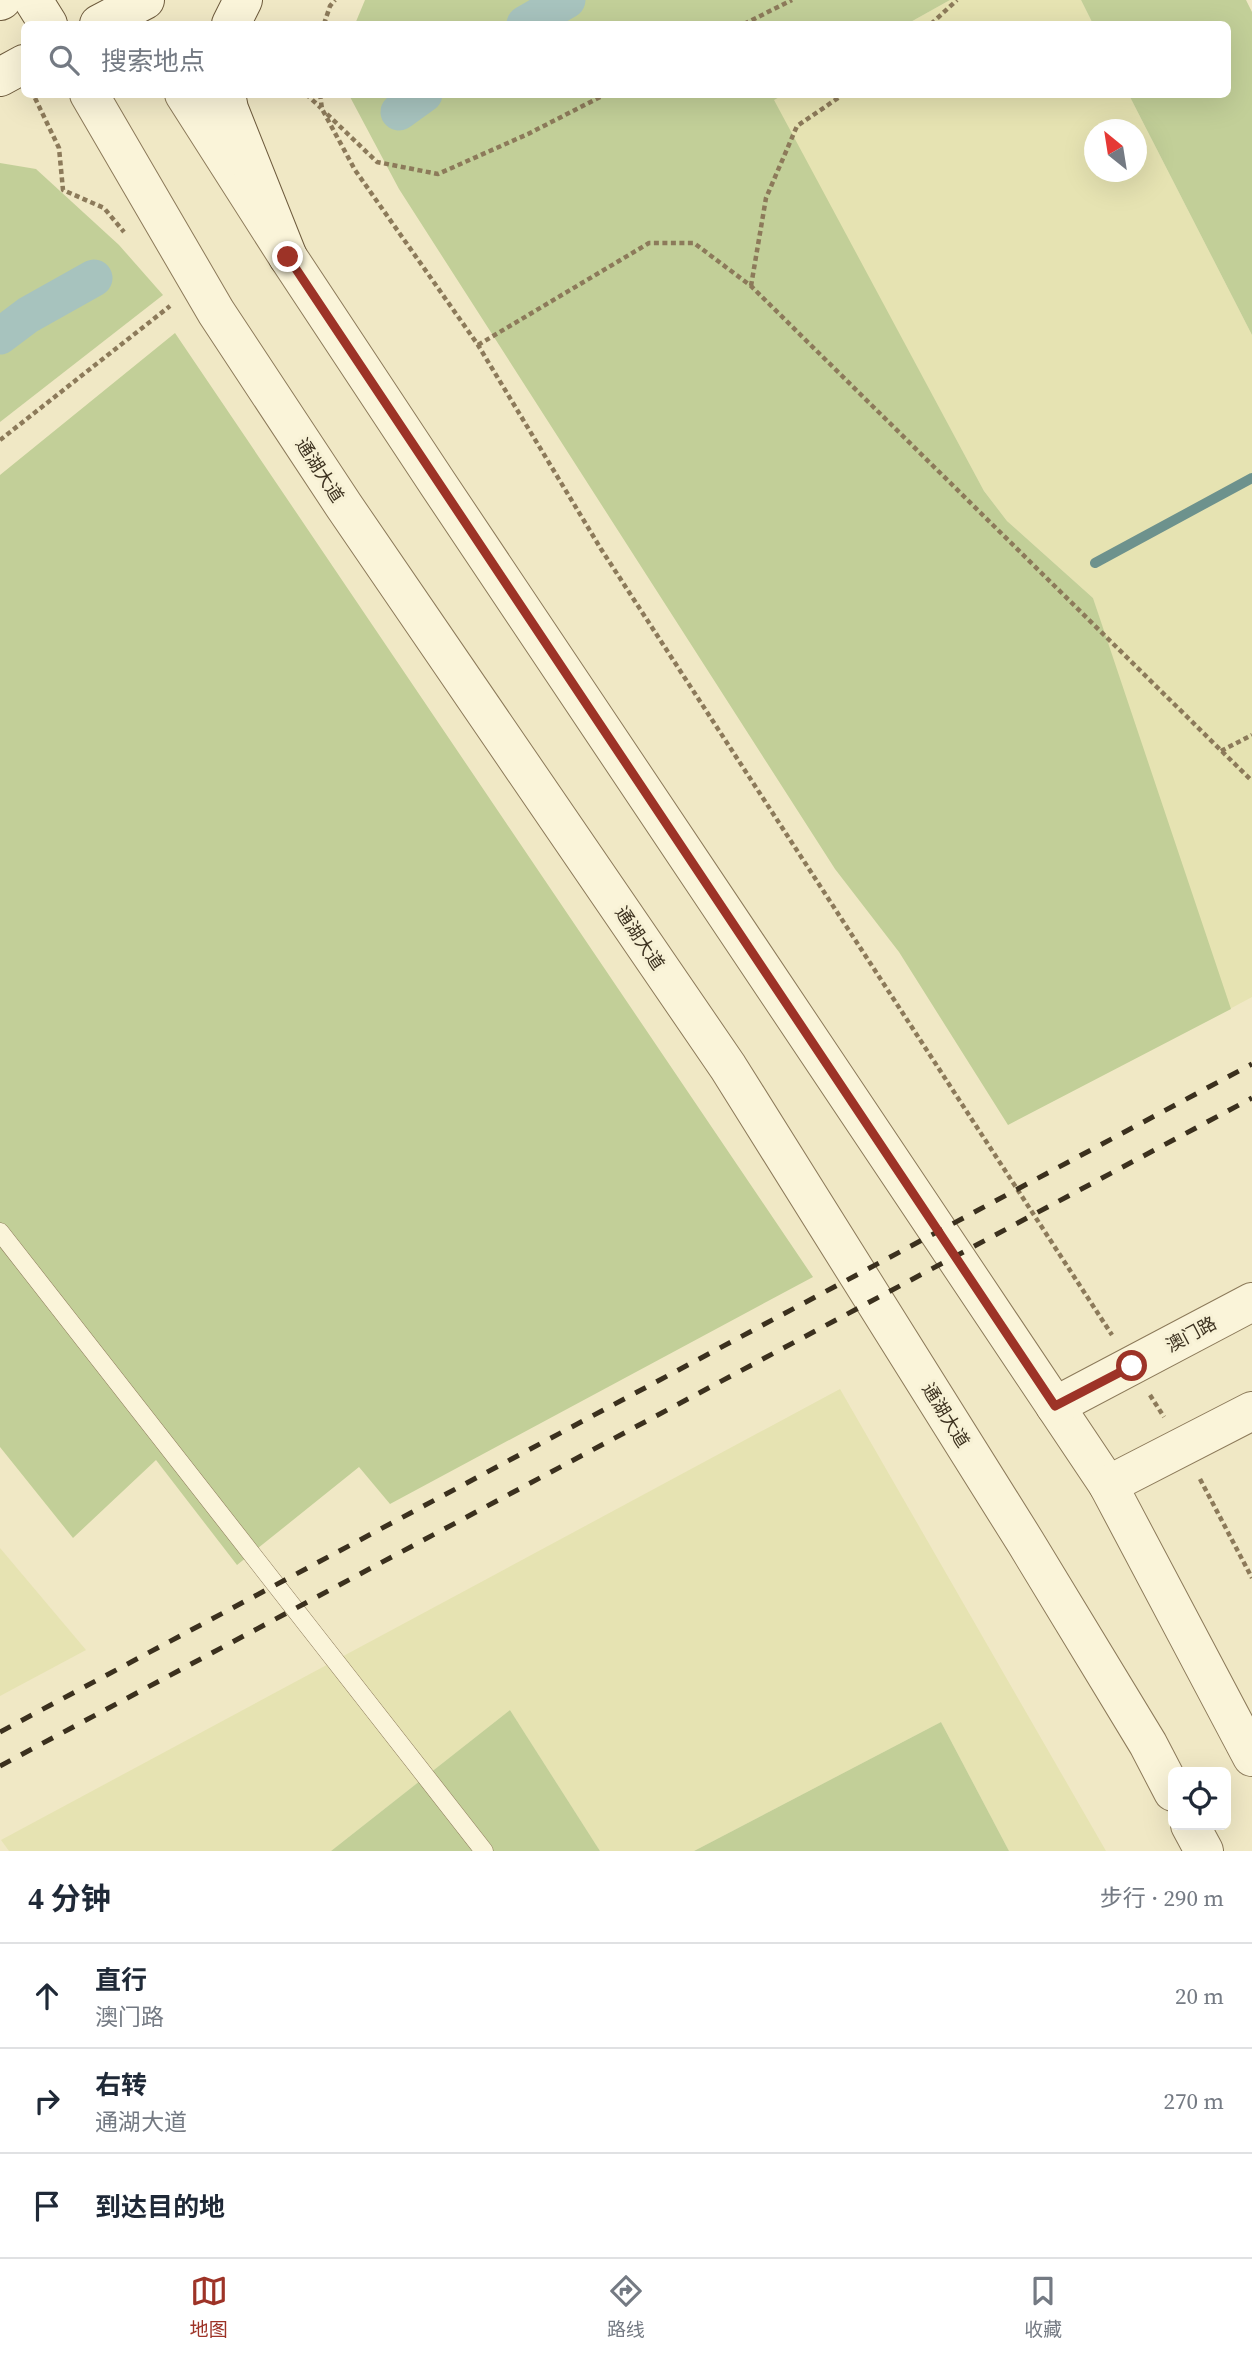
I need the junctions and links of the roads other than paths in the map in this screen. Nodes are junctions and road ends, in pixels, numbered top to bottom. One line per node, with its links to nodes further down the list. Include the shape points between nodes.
1 (33, 0): 3 (street)
2 (243, 0): 4 (street)
3 (46, 21)
4 (232, 21)
5 (21, 66): 6 (street)
6 (0, 77)
7 (91, 98): 17 (street, 通湖大道, via 199,283 344,506 728,1067 1026,1543)
8 (187, 98): 10 (street)
9 (227, 98): 10 (street)
10 (288, 257): 13 (street)
11 (0, 1232): 18 (lane)
12 (1252, 1302): 13 (street, 澳门路)
13 (1055, 1406): 15 (street)
14 (1252, 1411): 15 (street)
15 (1108, 1485): 16 (street)
16 (1252, 1756)
17 (1168, 1782)
18 (484, 1851)

